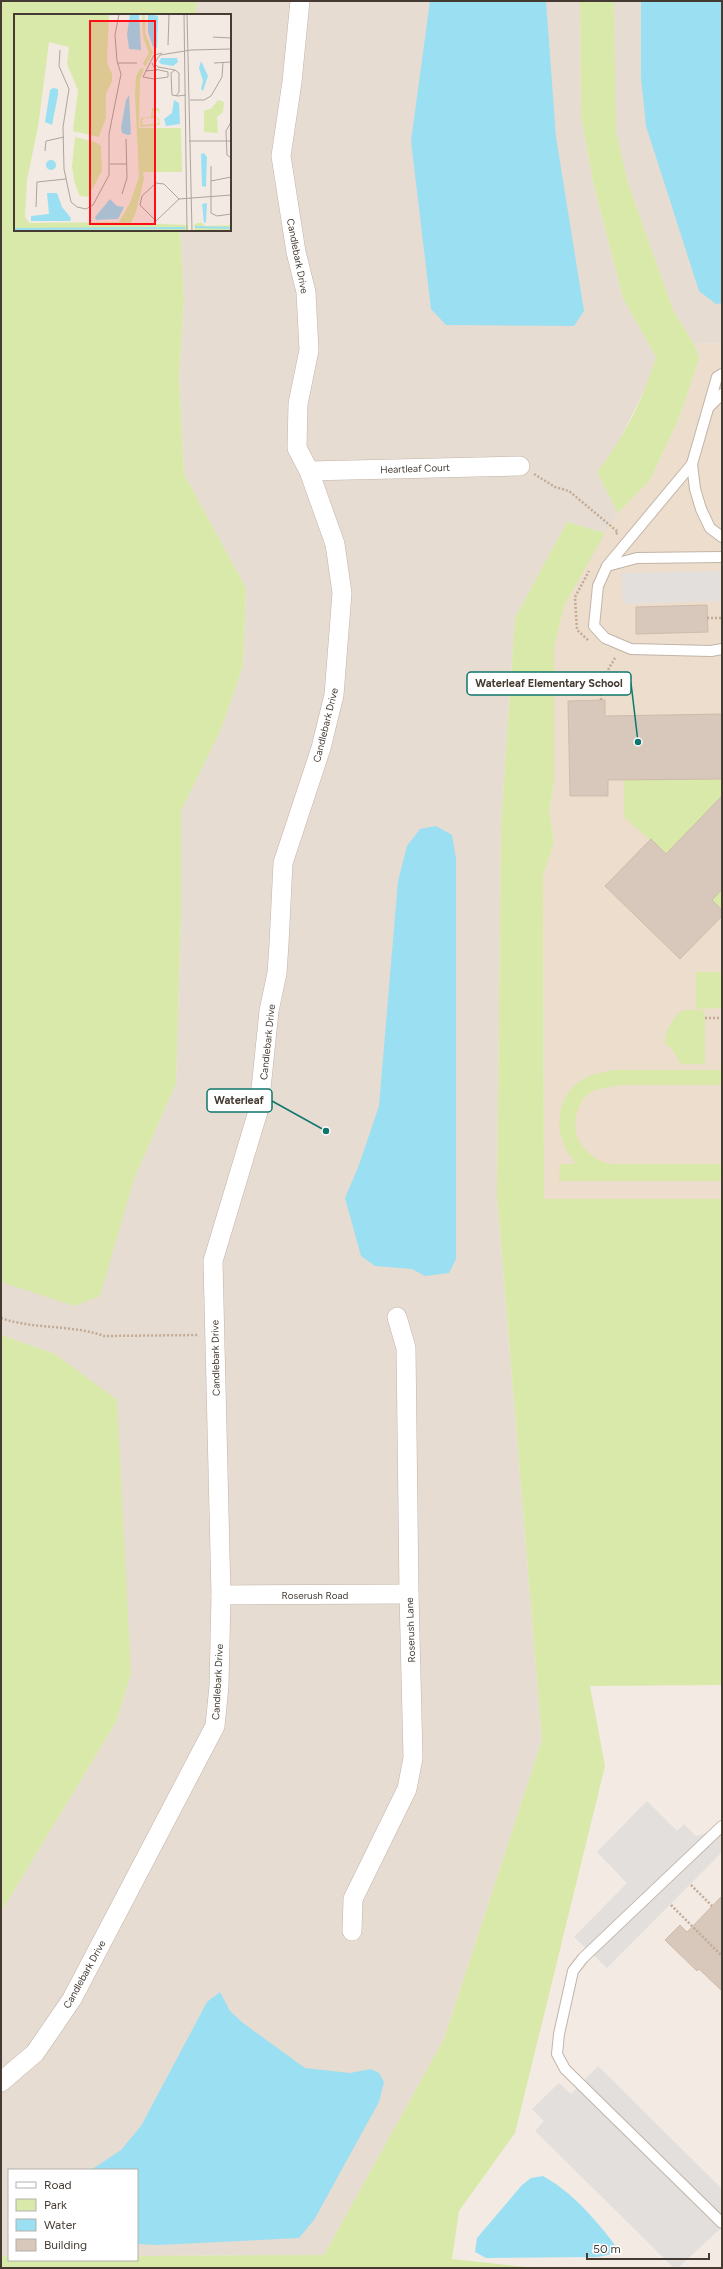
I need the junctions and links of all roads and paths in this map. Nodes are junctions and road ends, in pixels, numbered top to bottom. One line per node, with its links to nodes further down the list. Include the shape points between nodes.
1 (300, 1): 7 (street, Candlebark Drive, via 281,156 296,252 306,292 309,350 298,404 298,448)
2 (722, 374): 4 (lane, via 717,377)
3 (722, 394): 4 (lane)
4 (707, 408): 5 (lane)
5 (692, 464): 8 (lane, via 701,509 710,528); 10 (lane)
6 (520, 466): 7 (street, Heartleaf Court)
7 (309, 471): 20 (street, Candlebark Drive, via 335,544 342,593 334,695 321,748 282,863 280,944 269,1011 259,1108 213,1261)
8 (722, 537)
9 (722, 557): 10 (lane, via 638,558)
10 (607, 566): 13 (lane, via 598,586 594,626 605,638 631,649)
11 (707, 618): 12 (path)
12 (722, 618)
13 (722, 649)
14 (615, 658): 15 (path, via 601,682)
15 (601, 700)
16 (705, 1018): 17 (path)
17 (722, 1018)
18 (398, 1317): 21 (street, Roserush Lane, via 406,1348)
19 (1, 1318): 20 (path, via 28,1326 92,1331 104,1336)
20 (215, 1335): 22 (street, Candlebark Drive)
21 (409, 1594): 22 (street, Roserush Road); 27 (street, Roserush Lane, via 413,1758 407,1789 353,1899)
22 (221, 1595): 29 (street, Candlebark Drive, via 219,1686 215,1726 72,1999 35,2053)
23 (722, 1826): 30 (lane, via 583,1958 573,1971 557,2054 565,2069)
24 (691, 1885): 26 (path)
25 (671, 1905): 28 (path)
26 (712, 1906)
27 (352, 1931)
28 (722, 1956)
29 (1, 2082)
30 (722, 2223)

